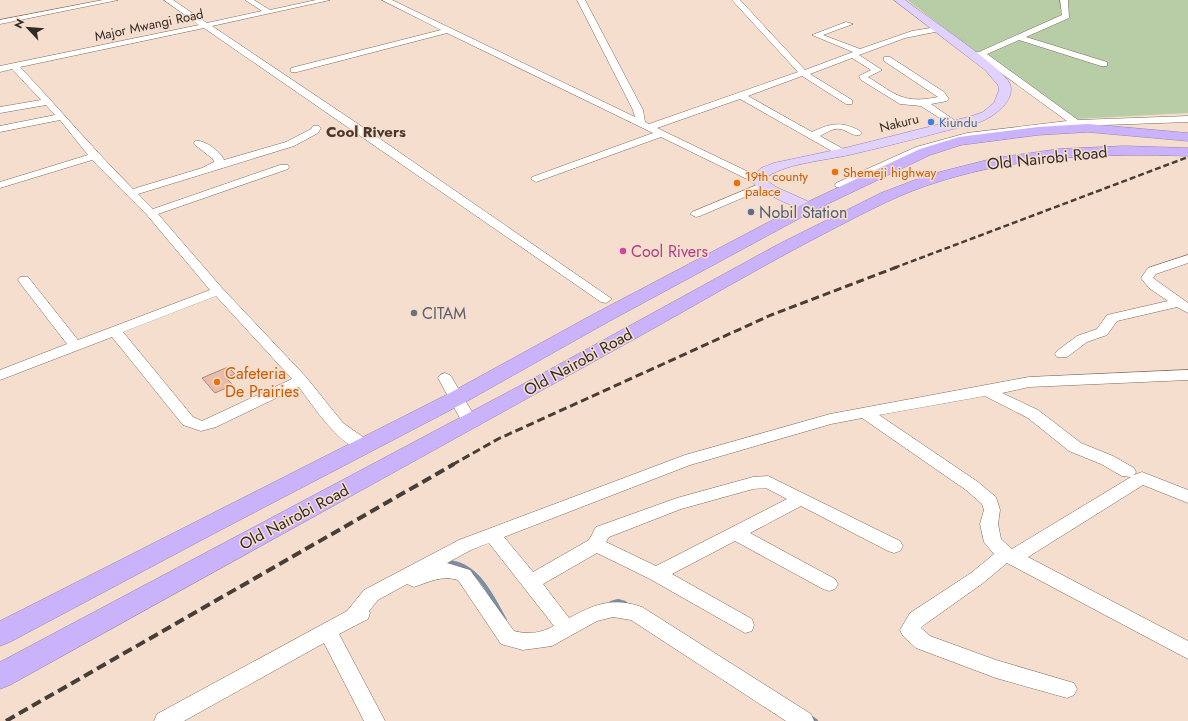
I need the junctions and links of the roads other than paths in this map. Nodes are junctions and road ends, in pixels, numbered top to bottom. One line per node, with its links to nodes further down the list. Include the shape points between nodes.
1 (114, 0): 11 (street)
2 (168, 0): 13 (street)
3 (249, 0): 10 (street)
4 (326, 0): 10 (street, Major Mwangi Road)
5 (386, 0): 15 (street)
6 (581, 0): 32 (street)
7 (736, 0): 24 (street)
8 (900, 0): 14 (main road, Nakuru)
9 (1064, 0): 16 (street, via 1066,16)
10 (268, 12): 13 (street, Major Mwangi Road)
11 (0, 22)
12 (849, 24): 17 (street, via 816,35)
13 (205, 26): 21 (street, Major Mwangi Road); 57 (street)
14 (937, 29): 17 (street, via 925,30); 18 (main road, Nakuru)
15 (449, 30): 23 (street); 32 (street)
16 (1018, 37): 18 (street); 20 (street)
17 (857, 54): 24 (street); 28 (street, via 878,70 863,76 864,78 903,102)
18 (976, 54): 31 (main road, Nakuru, via 1004,84 1005,90 999,105 987,115); 33 (street)
19 (887, 59): 28 (street, via 941,94 944,99)
20 (1104, 64)
21 (14, 66): 22 (street, Major Mwangi Road); 26 (street)
22 (0, 69)
23 (294, 70)
24 (803, 73): 25 (street); 27 (street)
25 (741, 96): 32 (street); 38 (street)
26 (47, 102): 29 (street); 30 (street)
27 (850, 102)
28 (923, 103): 31 (street)
29 (0, 110)
30 (62, 117): 35 (street); 43 (street)
31 (956, 124): 41 (main road, Nakuru)
32 (644, 126): 36 (street)
33 (1067, 126): 39 (highway, Old Nairobi Road); 42 (highway, via 1089,142); 49 (street, via 970,135 920,149); 51 (highway, Old Nairobi Road, via 944,145)
34 (316, 128): 44 (street, via 293,143)
35 (0, 129)
36 (661, 134): 46 (street); 47 (street)
37 (857, 134): 38 (street, via 837,125)
38 (812, 136): 41 (street)
39 (1187, 136): 42 (highway, Old Nairobi Road, via 1166,151)
40 (199, 143): 44 (street, via 218,158 219,164)
41 (841, 152): 47 (main road, Nakuru, via 779,166 766,171)
42 (1081, 152): 61 (highway, Old Nairobi Road, via 989,164 946,174 911,186 780,248)
43 (94, 156): 48 (street); 50 (street)
44 (215, 166): 50 (street)
45 (284, 167): 52 (street)
46 (536, 179)
47 (760, 182): 51 (main road); 53 (street)
48 (0, 184)
49 (840, 185)
50 (131, 193): 52 (street)
51 (808, 207): 59 (highway, Old Nairobi Road)
52 (151, 213): 56 (street)
53 (696, 214)
54 (1188, 259): 58 (street, via 1152,271 1147,278)
55 (24, 280): 62 (street)
56 (218, 291): 60 (street); 67 (street)
57 (606, 299)
58 (1184, 306): 63 (street, via 1112,318 1102,332 1082,339)
59 (599, 319): 61 (highway); 69 (highway, Old Nairobi Road)
60 (115, 332): 62 (street); 67 (street, via 188,421 200,426)
61 (623, 338): 71 (highway, Old Nairobi Road)
62 (76, 346): 64 (street)
63 (1062, 354)
64 (0, 375)
65 (1188, 375): 68 (street, via 1029,382)
66 (445, 378): 69 (street)
67 (301, 380): 72 (street, via 338,427)
68 (987, 391): 70 (street); 73 (street, via 1034,414 1075,447)
69 (455, 399): 71 (street); 72 (highway, Old Nairobi Road)
70 (866, 414): 77 (street, via 830,419 685,461); 80 (street, via 990,501 992,510 989,524 993,542)
71 (470, 422): 90 (highway, Old Nairobi Road)
72 (364, 446): 88 (highway, Old Nairobi Road)
73 (1128, 472)
74 (1188, 497): 80 (street, via 1142,478)
75 (801, 499): 76 (street); 78 (street, via 768,482 753,483 677,504 602,532); 79 (street)
76 (734, 533): 81 (street); 83 (street)
77 (492, 534): 82 (street); 84 (street, via 465,545 370,595)
78 (596, 545): 81 (street); 82 (street)
79 (894, 546)
80 (1009, 556): 89 (street); 91 (street, via 917,619 910,630 923,642 996,669)
81 (656, 574): 86 (street)
82 (531, 582): 85 (street)
83 (829, 584)
84 (353, 618): 87 (street); 94 (street, via 395,589 426,574 448,570 464,575 508,638 523,642 544,640 593,614 613,609 636,613)
85 (560, 620)
86 (745, 625)
87 (328, 632): 92 (street); 93 (street)
88 (0, 634)
89 (1188, 651)
90 (0, 676)
91 (1067, 689)
92 (164, 721)
93 (375, 721)
94 (804, 721)

